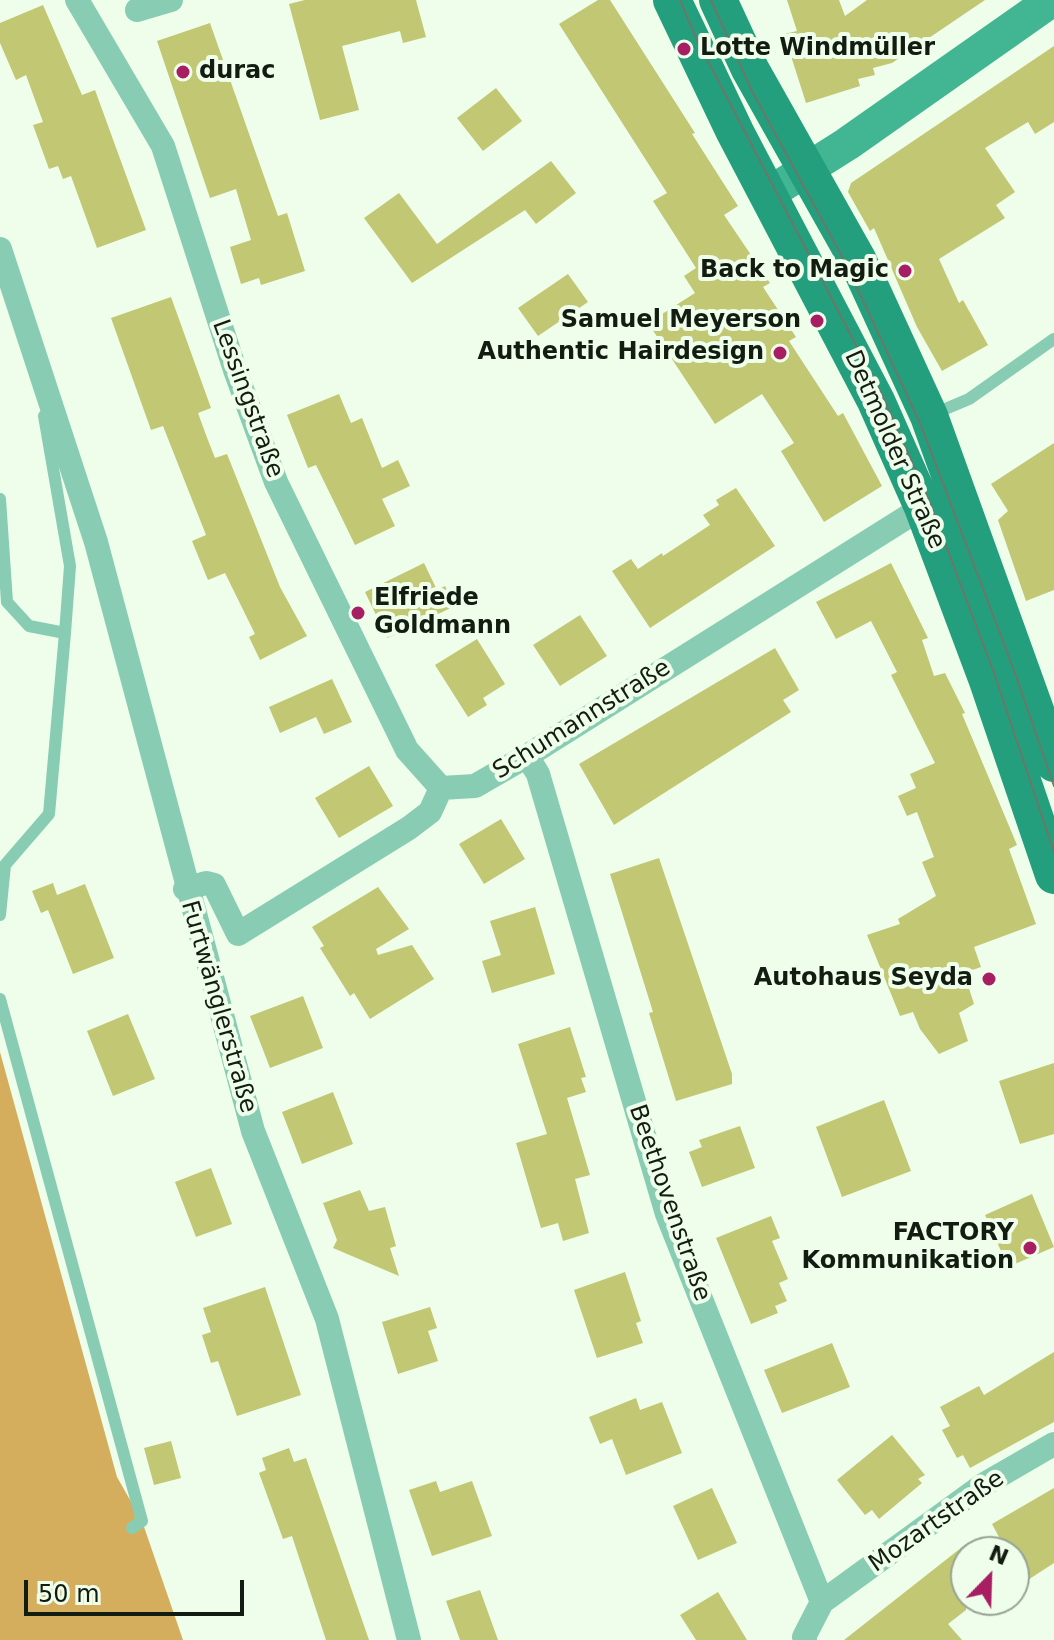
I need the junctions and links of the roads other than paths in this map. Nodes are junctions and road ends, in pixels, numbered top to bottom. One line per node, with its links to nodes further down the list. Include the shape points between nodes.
1 (77, 0): 18 (street, Lessingstraße, via 163,146 276,482 407,750)
2 (171, 0): 6 (street)
3 (672, 0): 8 (main road, Detmolder Straße)
4 (718, 0): 7 (main road, Detmolder Straße)
5 (1052, 0): 7 (street)
6 (137, 10)
7 (806, 170): 8 (street); 12 (main road, Detmolder Straße, via 857,259)
8 (768, 194): 14 (main road, Detmolder Straße, via 876,401)
9 (0, 249): 11 (street, Furtwänglerstraße)
10 (1054, 339): 12 (lane, via 969,399)
11 (36, 370): 15 (lane, Furtwänglerstraße, via 70,566); 20 (street, Furtwänglerstraße, via 96,542)
12 (929, 416): 17 (main road, Detmolder Straße)
13 (0, 499): 15 (lane, via 7,602 29,626)
14 (923, 507): 16 (street, Schumannstraße); 19 (main road, Detmolder Straße)
15 (65, 633): 21 (lane, Furtwänglerstraße, via 49,814 5,865)
16 (527, 756): 18 (street, Schumannstraße, via 475,786); 25 (street, Beethovenstraße, via 538,774 667,1214)
17 (1054, 763)
18 (441, 788): 20 (street, via 430,812 409,828 238,934 214,885)
19 (1054, 875)
20 (185, 889): 27 (street, Furtwänglerstraße, via 253,1131 327,1319)
21 (0, 915)
22 (0, 999): 24 (lane, via 142,1521)
23 (1054, 1444): 25 (street, Mozartstraße, via 983,1485)
24 (132, 1528)
25 (822, 1602): 26 (street)
26 (802, 1639)
27 (409, 1640)

